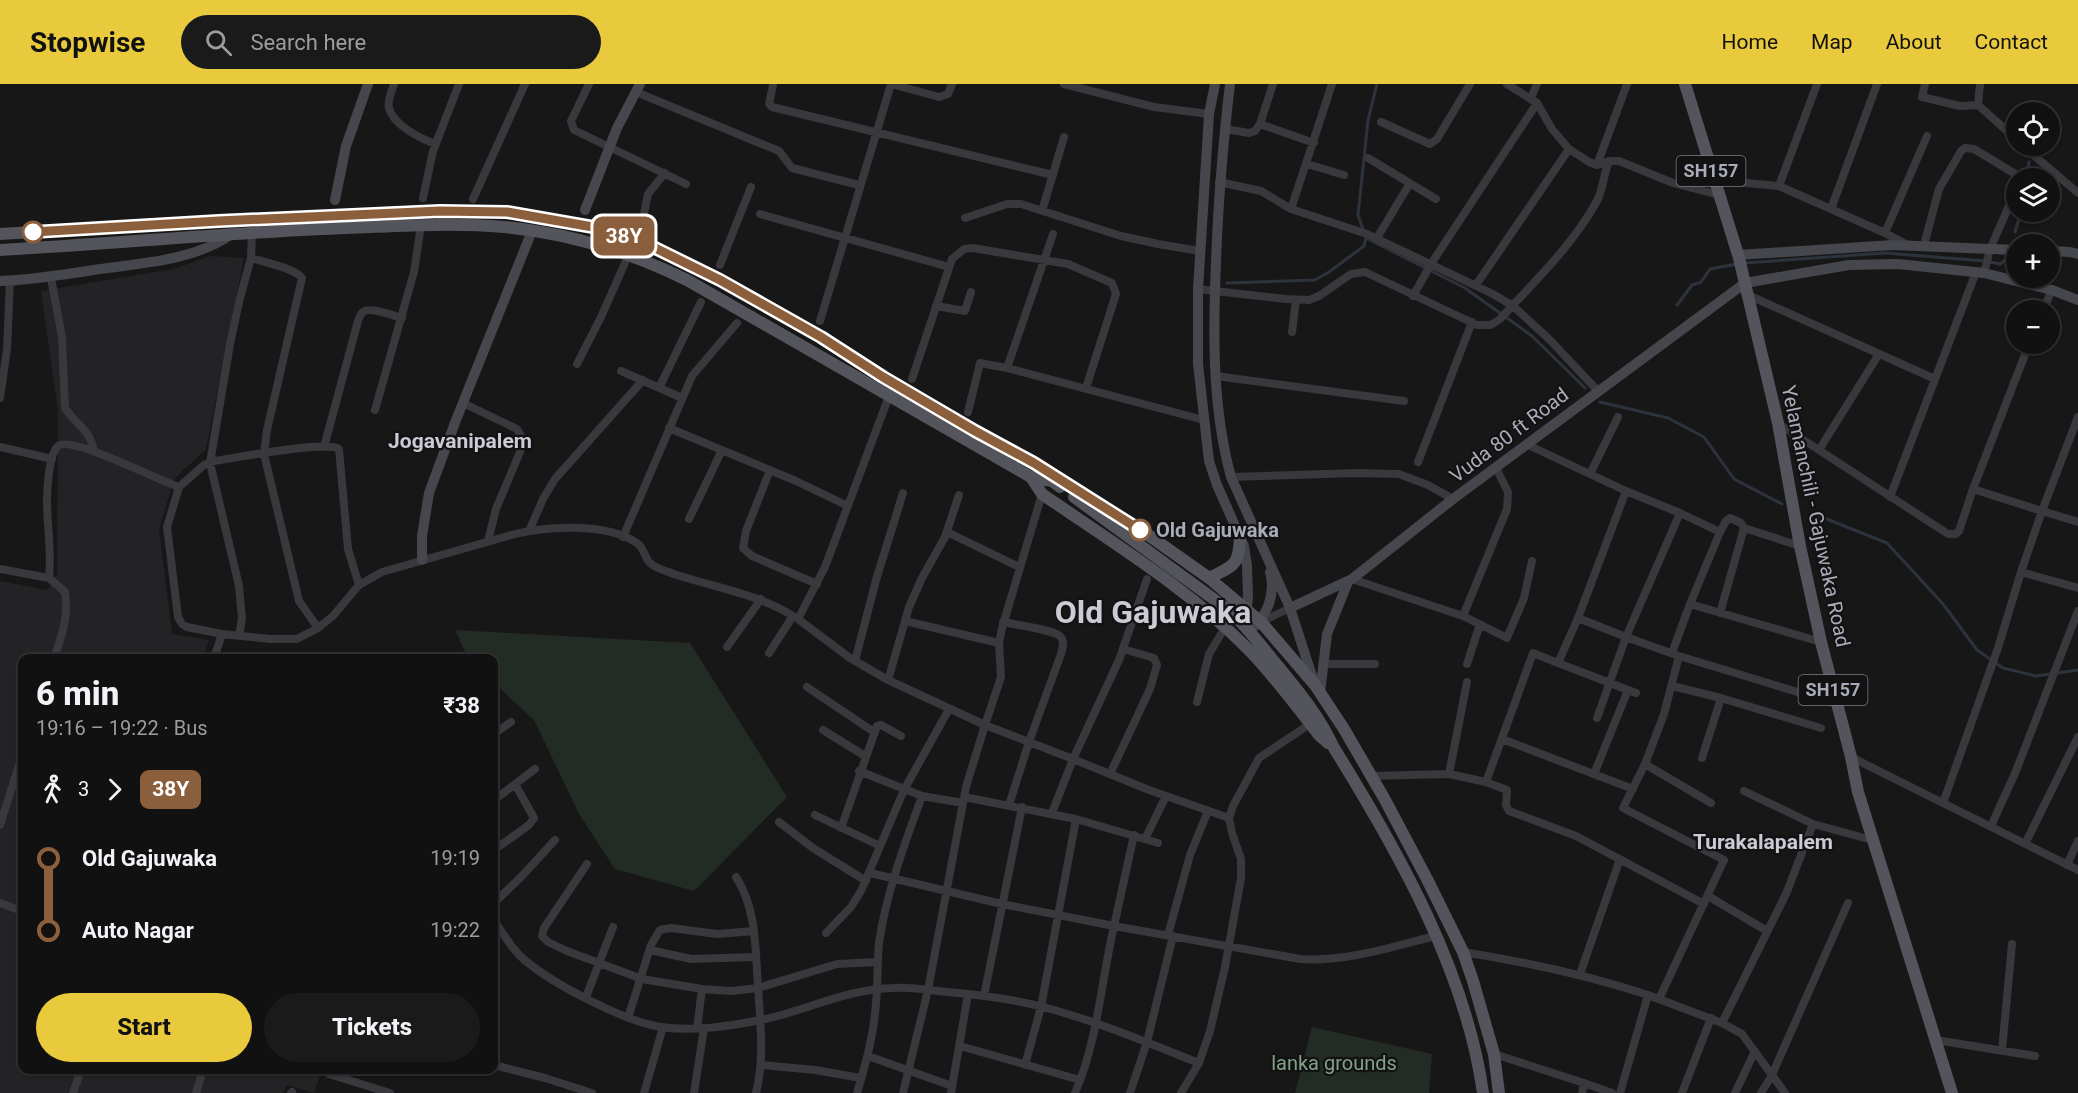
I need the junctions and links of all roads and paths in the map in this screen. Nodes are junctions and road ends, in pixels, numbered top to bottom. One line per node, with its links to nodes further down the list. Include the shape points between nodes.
1 (368, 84): 59 (street, via 346,146)
2 (394, 84): 35 (street, via 389,99 391,112 416,136)
3 (459, 84): 35 (street)
4 (524, 84): 58 (street)
5 (589, 84): 36 (street, via 571,126)
6 (772, 84): 31 (street, via 772,107)
7 (952, 84): 22 (street, via 944,97)
8 (1064, 84): 26 (street, via 1154,107)
9 (1215, 84): 26 (street)
10 (1230, 84): 29 (street)
11 (1274, 84): 28 (street)
12 (1332, 84): 34 (street)
13 (1470, 84): 27 (street, via 1437,139 1430,144)
14 (1508, 84): 24 (street)
15 (1538, 84): 24 (street)
16 (1627, 84): 42 (street)
17 (1685, 84): 47 (main road, Yelamanchili - Gajuwaka Road / SH157)
18 (1817, 84): 52 (street)
19 (1877, 84): 61 (street)
20 (1925, 84): 25 (street, via 1922,97 1960,106)
21 (1980, 84): 25 (street)
22 (903, 86): 31 (street, via 891,84)
23 (638, 88): 36 (street); 51 (street, via 779,151 792,168)
24 (1534, 100): 37 (street); 89 (street)
25 (1978, 105): 30 (street)
26 (1209, 114): 82 (street)
27 (1381, 122)
28 (1260, 124): 29 (street, via 1249,133); 34 (street)
29 (1225, 129): 48 (street)
30 (2006, 131)
31 (876, 132): 45 (street); 51 (street)
32 (1927, 136): 71 (street)
33 (1064, 137): 45 (street)
34 (1314, 143): 41 (street)
35 (436, 144): 56 (street)
36 (610, 147): 44 (street); 62 (street)
37 (1569, 149): 42 (street); 96 (street)
38 (2035, 156): 54 (street)
39 (1368, 158): 50 (street)
40 (1609, 161): 42 (street); 55 (street); 108 (street, via 1599,198 1582,226)
41 (1306, 164): 46 (street); 60 (street)
42 (1597, 165)
43 (2006, 168): 78 (street, via 1974,149 1961,151 1939,189)
44 (665, 173): 49 (street); 68 (street, via 648,194)
45 (1053, 175): 63 (street)
46 (1344, 175)
47 (1713, 180): 52 (street); 55 (main road, Yelamanchili - Gajuwaka Road / SH157)
48 (1219, 182): 60 (street, via 1261,191); 99 (street)
49 (686, 183)
50 (1410, 183): 57 (street); 76 (street)
51 (859, 186): 75 (street)
52 (1779, 186): 61 (street)
53 (751, 187): 91 (street)
54 (2078, 192)
55 (1719, 195): 85 (main road, Yelamanchili - Gajuwaka Road / SH157)
56 (423, 198)
57 (1436, 198)
58 (473, 199)
59 (335, 200)
60 (1291, 209): 76 (street)
61 (1831, 209): 71 (street)
62 (585, 210)
63 (1042, 211): 66 (street, via 1007,204); 82 (street, via 1121,236)
64 (2006, 213): 79 (street)
65 (760, 214): 75 (street)
66 (965, 218)
67 (421, 225): 69 (main road); 70 (main road); 109 (street)
68 (641, 228)
69 (532, 231): 126 (main road, via 578,240 658,266); 130 (street)
70 (252, 232): 73 (main road); 86 (street)
71 (1884, 233): 77 (street)
72 (0, 234): 145 (main road, via 440,211 507,212 593,227 645,243 720,280 975,431)
73 (232, 234): 80 (main road); 94 (street, via 217,244 187,254)
74 (1053, 234): 87 (street)
75 (844, 238): 92 (street); 110 (street)
76 (1377, 238): 89 (street)
77 (1903, 245): 78 (street); 85 (street); 90 (street)
78 (1924, 245): 79 (street)
79 (1990, 249): 81 (street); 93 (street)
80 (0, 250)
81 (2006, 250)
82 (1200, 251): 98 (street)
83 (2060, 252): 84 (street)
84 (2078, 254)
85 (1738, 256): 97 (main road, Yelamanchili - Gajuwaka Road / SH157)
86 (251, 258): 144 (street, via 302,278); 148 (street, via 230,344)
87 (1044, 259): 92 (street, via 973,248 957,253); 117 (street); 124 (street, via 1081,268 1107,279 1115,288 1114,303)
88 (625, 263): 116 (street)
89 (1431, 264): 96 (street); 102 (street)
90 (1898, 264): 93 (street); 97 (street, via 1849,265)
91 (720, 265)
92 (949, 267): 107 (street)
93 (1980, 272): 100 (street); 121 (street)
94 (51, 278): 95 (street); 143 (street, via 62,337 65,408 91,437)
95 (5, 281): 127 (street, via 7,349)
96 (1476, 285): 108 (street)
97 (1745, 286): 114 (street); 125 (street, Vuda 80 ft Road); 136 (main road, Yelamanchili - Gajuwaka Road / SH157)
98 (1198, 289): 99 (street); 135 (street, via 1198,364)
99 (1215, 290): 103 (street); 119 (street)
100 (2052, 290): 104 (street); 105 (street)
101 (971, 292): 107 (street, via 965,311)
102 (1413, 296): 103 (street, via 1375,275 1359,271 1319,296); 111 (street)
103 (1296, 300): 113 (street)
104 (2048, 300)
105 (2078, 300)
106 (701, 302): 123 (street)
107 (936, 306): 120 (street)
108 (1512, 306): 111 (street, via 1491,325); 125 (street)
109 (402, 318): 131 (street); 140 (street, via 374,310 362,312)
110 (820, 321)
111 (1472, 322): 147 (street)
112 (737, 323): 128 (street, via 698,369)
113 (1292, 332)
114 (1879, 354): 121 (street); 142 (street)
115 (2025, 354): 155 (street)
116 (577, 364)
117 (1007, 368): 124 (street); 132 (street, via 981,363)
118 (621, 371): 122 (street)
119 (1216, 376): 129 (street); 153 (street)
120 (912, 379)
121 (1935, 379): 160 (street)
122 (643, 380): 123 (street); 168 (street, via 555,479)
123 (659, 388): 128 (street)
124 (1086, 388): 135 (street)
125 (1598, 391): 138 (street, Vuda 80 ft Road)
126 (889, 396): 152 (main road); 162 (street)
127 (0, 398)
128 (682, 398): 137 (street)
129 (1404, 401)
130 (463, 403): 173 (street, via 517,429 522,438); 176 (street, via 429,493)
131 (375, 411)
132 (968, 412)
133 (1618, 417): 151 (street)
134 (2078, 417): 163 (street)
135 (1204, 420): 171 (street, via 1212,473)
136 (1778, 423): 142 (street); 174 (main road, Yelamanchili - Gajuwaka Road / SH157)
137 (669, 428): 141 (street); 172 (street)
138 (1528, 445): 149 (street, Vuda 80 ft Road); 151 (street)
139 (0, 447): 146 (street)
140 (324, 447): 144 (street); 186 (street, via 339,449 348,549)
141 (722, 450): 150 (street); 165 (street)
142 (1819, 450): 160 (street)
143 (94, 451): 146 (street, via 62,444); 154 (street)
144 (264, 454): 148 (street); 202 (street, via 299,601)
145 (1031, 455): 152 (main road); 182 (main road)
146 (52, 459): 181 (street, via 46,499 51,545)
147 (1418, 462)
148 (210, 463): 154 (street); 206 (street, via 239,586)
149 (1496, 468): 161 (street, Vuda 80 ft Road); 194 (street, via 1508,492 1507,509)
150 (770, 470): 162 (street); 185 (street, via 746,531 745,551)
151 (1590, 474): 156 (street)
152 (1027, 475): 158 (main road); 197 (main road, via 1052,481)
153 (1231, 477): 161 (street, via 1399,474); 175 (street)
154 (178, 487): 204 (street, via 166,527 178,617 187,627)
155 (1973, 489): 160 (street, via 1959,531 1952,535); 163 (street)
156 (1626, 491): 164 (street); 196 (street)
157 (903, 494): 216 (street)
158 (1042, 494): 178 (street); 245 (main road, via 1162,576 1223,625)
159 (959, 495): 169 (street)
160 (1890, 497)
161 (1454, 499): 184 (street, Vuda 80 ft Road)
162 (848, 506): 185 (street)
163 (2042, 511): 166 (street); 180 (street)
164 (1680, 513): 170 (street); 207 (street)
165 (689, 519)
166 (2078, 522)
167 (1744, 528): 170 (street, via 1730,518); 174 (street); 193 (street)
168 (529, 531): 172 (street, via 565,527); 173 (street)
169 (947, 532): 178 (street); 198 (street)
170 (1720, 532): 189 (street)
171 (1240, 535): 182 (main road, via 1235,564); 190 (street, via 1247,566)
172 (622, 537): 188 (street, via 641,546 650,563 662,569)
173 (488, 541): 176 (street)
174 (1800, 546): 208 (main road, Yelamanchili - Gajuwaka Road / SH157)
175 (1266, 554): 191 (street); 200 (street, via 1272,588)
176 (422, 560): 186 (street, via 382,572)
177 (1532, 561): 201 (street, via 1524,598 1507,638)
178 (1019, 567): 199 (street)
179 (0, 569): 181 (street)
180 (2021, 572): 187 (street); 268 (street)
181 (49, 578): 213 (street, via 65,592 68,606)
182 (1209, 578): 190 (main road)
183 (1147, 579): 211 (street)
184 (1350, 581): 191 (street, Vuda 80 ft Road); 194 (street); 218 (street, via 1327,634)
185 (817, 584): 195 (street)
186 (359, 585): 202 (street)
187 (2078, 588)
188 (761, 599): 195 (street); 210 (street)
189 (1690, 604): 193 (street); 215 (street)
190 (1247, 608): 197 (street); 200 (main road)
191 (1290, 608): 200 (street); 228 (street)
192 (2078, 611): 279 (street)
193 (1720, 613): 208 (street)
194 (1462, 616): 201 (street)
195 (795, 617): 212 (street); 216 (street)
196 (1578, 618): 207 (street); 217 (street)
197 (1240, 620): 203 (main road)
198 (905, 621): 209 (street); 223 (street)
199 (1004, 622): 209 (street); 244 (street, via 1058,635 1063,643)
200 (1261, 622): 203 (street); 221 (main road)
201 (1480, 624): 220 (street)
202 (318, 628): 206 (street, via 297,639)
203 (1249, 631): 222 (main road)
204 (222, 634): 206 (street); 214 (street)
205 (1221, 634): 230 (street, via 1209,654)
206 (239, 636)
207 (1626, 637): 215 (street); 225 (street)
208 (1821, 642): 231 (main road, Yelamanchili - Gajuwaka Road / SH157)
209 (999, 643): 235 (street, via 1002,676)
210 (727, 647)
211 (1123, 649): 249 (street); 254 (street, via 1154,658 1157,664 1150,689)
212 (769, 653)
213 (55, 654)
214 (215, 654)
215 (1676, 654): 226 (street); 231 (street)
216 (855, 661): 223 (street)
217 (1558, 663): 225 (street); 243 (street, via 1533,653)
218 (1324, 664): 219 (street); 228 (street)
219 (1375, 664)
220 (1467, 664)
221 (1298, 667): 222 (street); 228 (main road)
222 (1286, 675): 245 (main road)
223 (888, 680): 232 (street)
224 (1467, 682): 255 (street)
225 (1610, 683): 233 (street); 256 (street, via 1632,692)
226 (1672, 686): 229 (street); 250 (street)
227 (807, 687): 240 (street)
228 (1318, 689): 257 (main road)
229 (1721, 698): 237 (street); 248 (street)
230 (1197, 702)
231 (1837, 704): 247 (main road, Yelamanchili - Gajuwaka Road / SH157)
232 (949, 709): 235 (street); 261 (street)
233 (1597, 718)
234 (511, 722): 239 (street)
235 (985, 725): 244 (street); 266 (street)
236 (1304, 728): 274 (street, via 1259,758)
237 (1821, 728)
238 (823, 730): 246 (street)
239 (498, 731)
240 (874, 732): 241 (street, via 879,724); 246 (street)
241 (901, 736)
242 (2078, 737): 287 (street)
243 (1502, 739): 256 (street); 258 (street)
244 (1029, 742): 249 (street); 269 (street)
245 (1334, 748): 313 (main road, via 1395,851)
246 (864, 756): 253 (street)
247 (1851, 757): 268 (street); 284 (main road, Yelamanchili - Gajuwaka Road / SH157)
248 (1702, 758)
249 (1073, 759): 254 (street); 272 (street)
250 (1644, 764): 260 (street); 267 (street)
251 (18, 769): 278 (street)
252 (536, 769): 259 (street)
253 (859, 771): 261 (street); 280 (street)
254 (1110, 774): 264 (street)
255 (1449, 774): 257 (street); 258 (street)
256 (1594, 774): 260 (street)
257 (1370, 776): 317 (main road)
258 (1486, 782): 290 (street, via 1507,790 1509,811 1576,836)
259 (515, 784): 265 (street); 289 (street, via 533,814 533,821)
260 (1633, 789): 300 (street, via 1623,808 1724,860)
261 (904, 790): 263 (street); 288 (street)
262 (1744, 791): 277 (street)
263 (921, 796): 266 (street); 296 (street)
264 (1166, 796): 271 (street); 282 (street)
265 (498, 797)
266 (964, 800): 269 (street); 298 (street)
267 (1711, 803)
268 (1943, 803): 279 (street)
269 (1009, 805): 270 (street)
270 (1022, 807): 272 (street); 303 (street)
271 (1208, 811): 274 (street); 312 (street, via 1190,855)
272 (1052, 813): 275 (street)
273 (814, 815): 280 (street)
274 (1229, 818): 315 (street, via 1242,868)
275 (1076, 819): 281 (street); 305 (street)
276 (779, 822): 297 (street)
277 (1814, 824): 284 (street); 310 (street)
278 (0, 825)
279 (1991, 826): 287 (street)
280 (841, 828): 288 (street)
281 (1134, 836): 282 (street); 307 (street)
282 (1145, 839): 286 (street)
283 (555, 840): 299 (street)
284 (1872, 840): 340 (main road, Yelamanchili - Gajuwaka Road / SH157)
285 (2078, 841): 292 (street)
286 (1158, 843)
287 (2025, 844): 292 (street)
288 (880, 846): 294 (street)
289 (498, 847)
290 (1620, 859): 300 (street); 321 (street)
291 (587, 864): 319 (street, via 542,936 558,947)
292 (2067, 865): 293 (street)
293 (2078, 870)
294 (870, 873): 296 (street); 297 (street)
295 (736, 877): 309 (street, via 750,904)
296 (895, 878): 298 (street); 320 (street)
297 (866, 881): 311 (street, via 851,907)
298 (947, 892): 303 (street); 326 (street)
299 (498, 899)
300 (1706, 900): 310 (street); 331 (street)
301 (0, 903): 304 (street)
302 (1848, 903): 356 (street)
303 (1002, 904): 305 (street); 329 (street)
304 (18, 910)
305 (1059, 915): 307 (street); 332 (street)
306 (498, 926): 330 (street, via 528,963)
307 (1114, 926): 312 (street); 337 (street)
308 (613, 927): 319 (street)
309 (754, 931): 316 (street, via 717,934 663,929 656,934); 318 (street)
310 (1767, 931): 336 (street)
311 (826, 933)
312 (1171, 935): 315 (street); 341 (street)
313 (1435, 936): 315 (street, via 1364,954 1319,960); 373 (main road, via 1459,991)
314 (2012, 944): 343 (street)
315 (1228, 946): 348 (street, via 1217,1005)
316 (650, 950): 318 (street, via 700,960); 322 (street)
317 (1462, 952): 321 (street); 345 (main road)
318 (756, 957): 323 (street)
319 (599, 962): 322 (street); 330 (street)
320 (877, 962): 323 (street, via 837,964); 325 (street)
321 (1580, 974): 328 (street)
322 (642, 979): 324 (street); 333 (street)
323 (758, 988): 324 (street); 335 (street)
324 (702, 989): 339 (street)
325 (877, 989): 326 (street); 335 (street); 346 (street)
326 (928, 990): 327 (street); 352 (street)
327 (968, 994): 329 (street); 342 (street)
328 (1648, 995): 331 (street); 377 (street)
329 (984, 996): 332 (street)
330 (586, 997): 333 (street)
331 (1659, 999): 334 (street)
332 (1041, 1007): 337 (street); 350 (street)
333 (628, 1018): 338 (street)
334 (1711, 1018): 336 (street); 378 (street)
335 (761, 1020): 339 (street); 349 (street)
336 (1722, 1023): 344 (street, via 1742,1034)
337 (1096, 1024): 341 (street); 358 (street)
338 (663, 1027): 339 (street); 365 (street)
339 (701, 1028): 366 (street)
340 (1936, 1040): 343 (street); 382 (main road, Yelamanchili - Gajuwaka Road / SH157)
341 (1147, 1042): 348 (street); 371 (street)
342 (960, 1046): 350 (street); 360 (street)
343 (2001, 1050): 347 (street)
344 (1755, 1051): 356 (street); 379 (street)
345 (1494, 1054): 359 (street); 374 (main road)
346 (868, 1056): 352 (street); 357 (street)
347 (2035, 1056)
348 (1199, 1063): 372 (street)
349 (762, 1065): 357 (street); 367 (street)
350 (1025, 1065): 358 (street)
351 (498, 1066): 364 (street)
352 (909, 1070): 360 (street); 369 (street)
353 (80, 1074): 361 (street)
354 (202, 1074): 362 (street)
355 (329, 1074): 363 (street)
356 (1771, 1077): 380 (street); 381 (street)
357 (861, 1078): 368 (street)
358 (1080, 1080): 370 (street)
359 (1584, 1083): 375 (street); 376 (street)
360 (951, 1089)
361 (73, 1093)
362 (196, 1093)
363 (390, 1093)
364 (592, 1093)
365 (644, 1093)
366 (694, 1093)
367 (756, 1093)
368 (857, 1093)
369 (903, 1093)
370 (1075, 1093)
371 (1130, 1093)
372 (1181, 1093)
373 (1483, 1093)
374 (1499, 1093)
375 (1582, 1093)
376 (1612, 1093)
377 (1620, 1093)
378 (1682, 1093)
379 (1735, 1093)
380 (1761, 1093)
381 (1785, 1093)
382 (1952, 1093)

